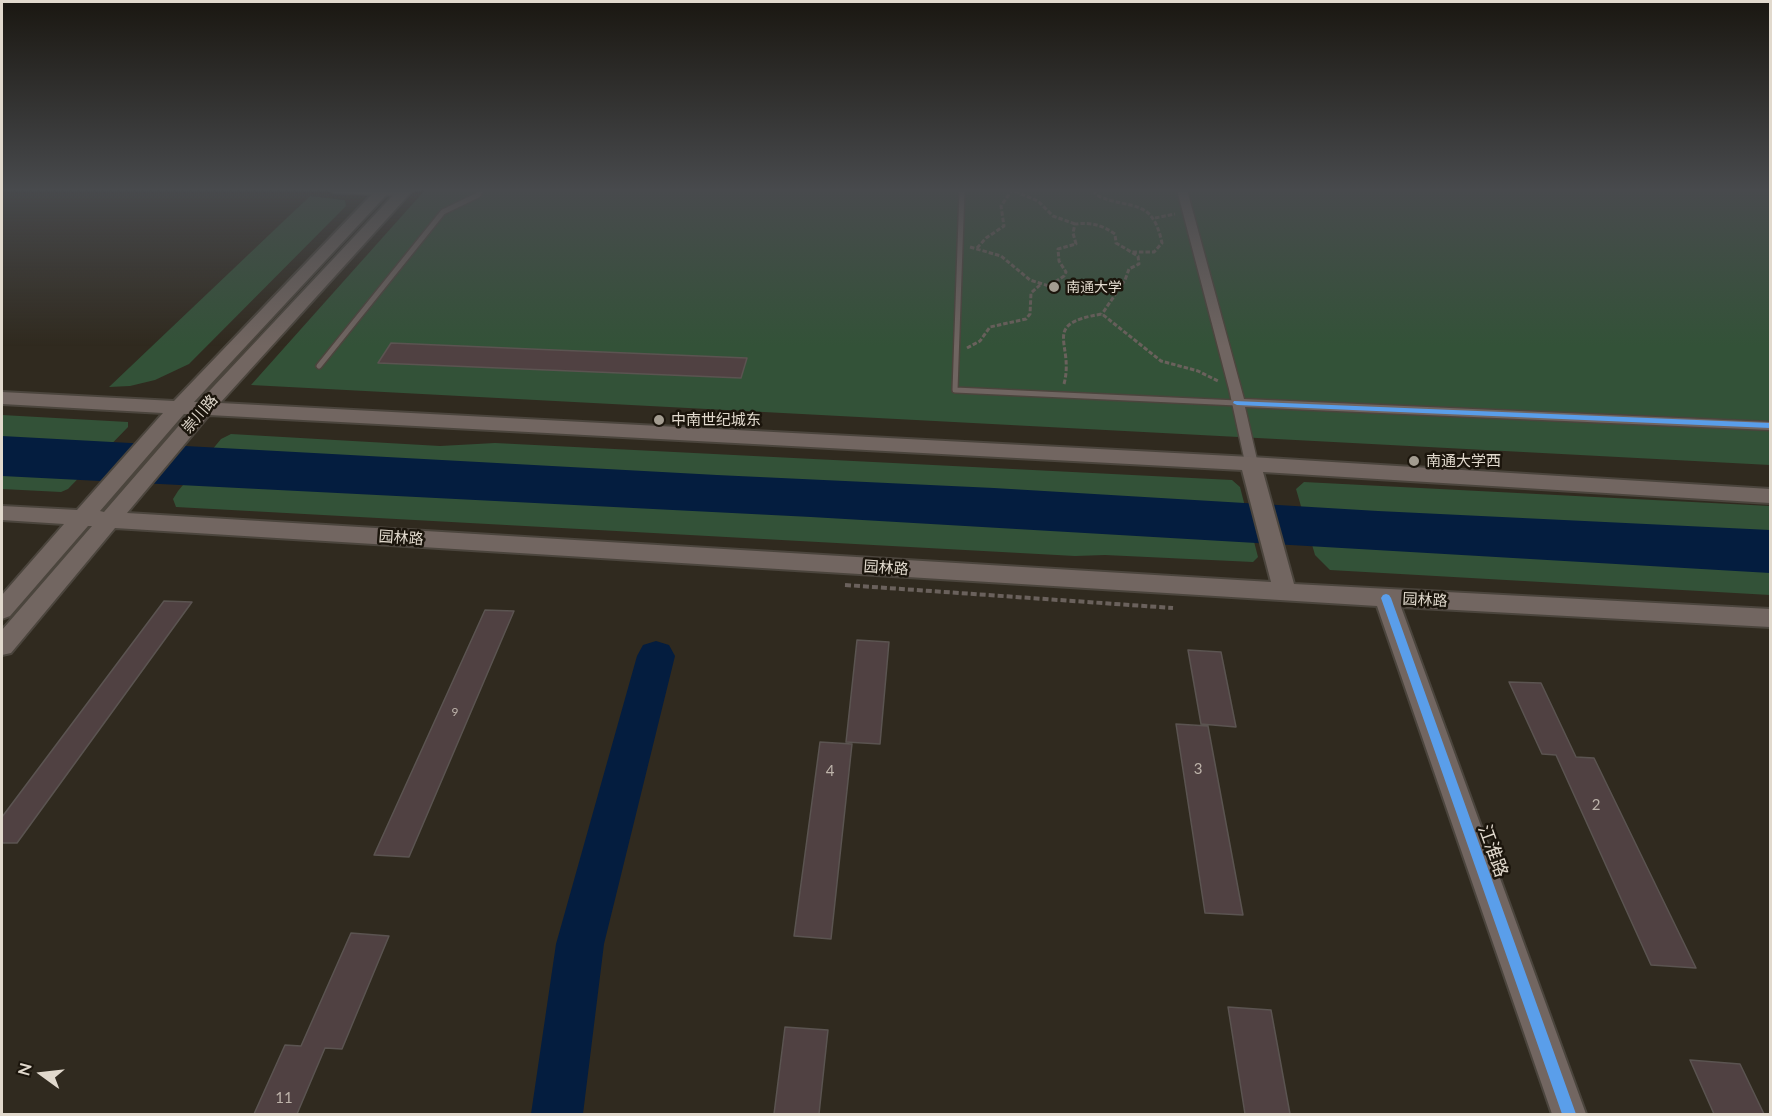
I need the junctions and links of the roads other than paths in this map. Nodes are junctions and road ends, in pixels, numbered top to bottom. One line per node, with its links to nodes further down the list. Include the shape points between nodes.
1 (335, 242): 9 (main road, 崇川路)
2 (359, 242): 10 (main road, 崇川路)
3 (419, 242): 6 (lane)
4 (960, 242): 8 (lane, via 955,390)
5 (1196, 242): 8 (street)
6 (319, 366)
7 (2, 398): 9 (main road)
8 (1237, 403): 11 (street); 12 (street)
9 (178, 408): 10 (main road); 15 (main road, 崇川路)
10 (204, 409): 12 (main road); 16 (main road, 崇川路)
11 (1770, 426)
12 (1254, 474): 13 (main road); 17 (main road)
13 (1770, 496)
14 (2, 513): 15 (main road, 园林路)
15 (82, 519): 16 (main road, 园林路); 19 (main road, 崇川路)
16 (110, 520): 17 (main road, 园林路); 21 (main road, 崇川路)
17 (1285, 592): 18 (main road, 园林路)
18 (1386, 598): 20 (main road, 园林路); 22 (main road, 江淮路)
19 (2, 609)
20 (1770, 618)
21 (2, 646)
22 (1569, 1114)

